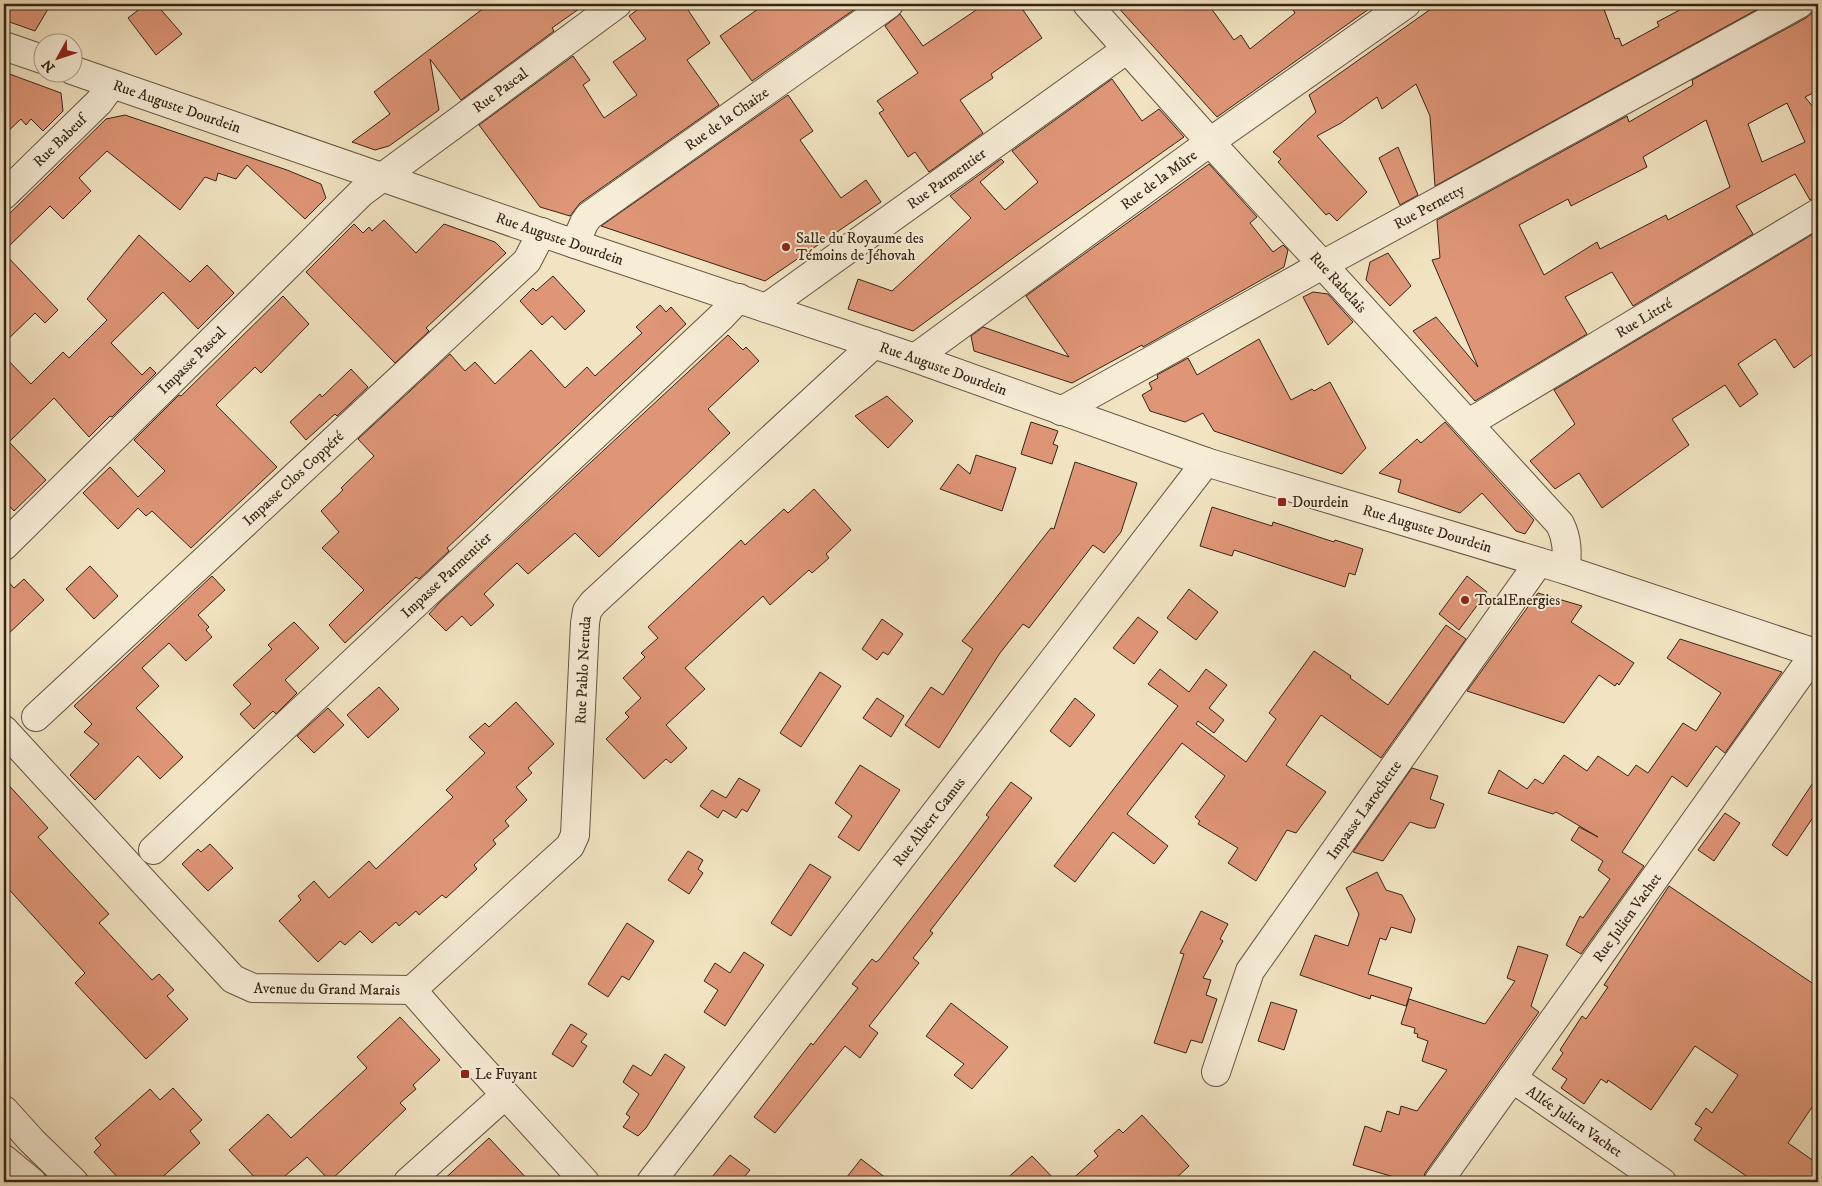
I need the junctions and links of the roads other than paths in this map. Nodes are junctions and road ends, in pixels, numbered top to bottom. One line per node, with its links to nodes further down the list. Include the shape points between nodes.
1 (617, 4): 12 (street, Rue Pascal)
2 (889, 4): 16 (street, Rue de la Chaize, via 589,216)
3 (1087, 4): 7 (street, Rue Rabelais)
4 (1406, 4): 11 (street, Rue de la Mûre)
5 (1799, 4): 17 (street, Rue Pernetty)
6 (4, 46): 8 (street)
7 (1127, 49): 11 (street, Rue Rabelais); 19 (street, Rue Parmentier)
8 (32, 56)
9 (82, 74): 10 (street, Rue Auguste Dourdein)
10 (112, 84): 12 (street, Rue Auguste Dourdein); 13 (street, Rue Babeuf, via 99,102)
11 (1210, 142): 17 (street, Rue Rabelais); 21 (street, Rue de la Mûre)
12 (382, 176): 15 (street, Rue Auguste Dourdein); 25 (street, Impasse Pascal, via 361,193)
13 (4, 195)
14 (1818, 213): 23 (street, Rue Littré)
15 (542, 232): 16 (street, Rue Auguste Dourdein); 29 (street, Impasse Clos Coppéré, via 527,261)
16 (575, 244): 18 (street, Rue Auguste Dourdein)
17 (1324, 264): 22 (street, Rue Pernetty); 23 (street, Rue Rabelais)
18 (739, 298): 19 (street, Rue Auguste Dourdein); 31 (street, Impasse Parmentier)
19 (766, 308): 20 (street, Rue Auguste Dourdein)
20 (874, 344): 21 (street, Rue Auguste Dourdein); 32 (street, Rue Pablo Neruda, via 593,603 585,623 575,835 570,846)
21 (915, 358): 22 (street, Rue Auguste Dourdein)
22 (1061, 411): 24 (street, Rue Auguste Dourdein)
23 (1469, 423): 27 (street, Rue Rabelais, via 1560,524 1566,536)
24 (1206, 462): 26 (street, Rue Auguste Dourdein); 42 (street, Rue Albert Camus)
25 (4, 546)
26 (1539, 562): 27 (street, Rue Auguste Dourdein); 33 (street, Impasse Larochette, via 1250,971)
27 (1566, 570): 28 (street, Rue Auguste Dourdein)
28 (1817, 652): 34 (street, Rue Julien Vachet)
29 (36, 717)
30 (4, 730): 32 (street, Avenue du Grand Marais, via 233,979 253,988)
31 (153, 850)
32 (412, 990): 35 (street, Avenue du Grand Marais)
33 (1216, 1072)
34 (1512, 1078): 43 (street, Rue Julien Vachet); 44 (street, Allée Julien Vachet)
35 (505, 1095): 40 (street); 41 (street, Avenue du Grand Marais)
36 (4, 1110): 39 (street)
37 (4, 1159): 38 (street)
38 (32, 1182)
39 (74, 1182)
40 (408, 1182)
41 (586, 1182)
42 (651, 1182)
43 (1438, 1182)
44 (1662, 1182)

